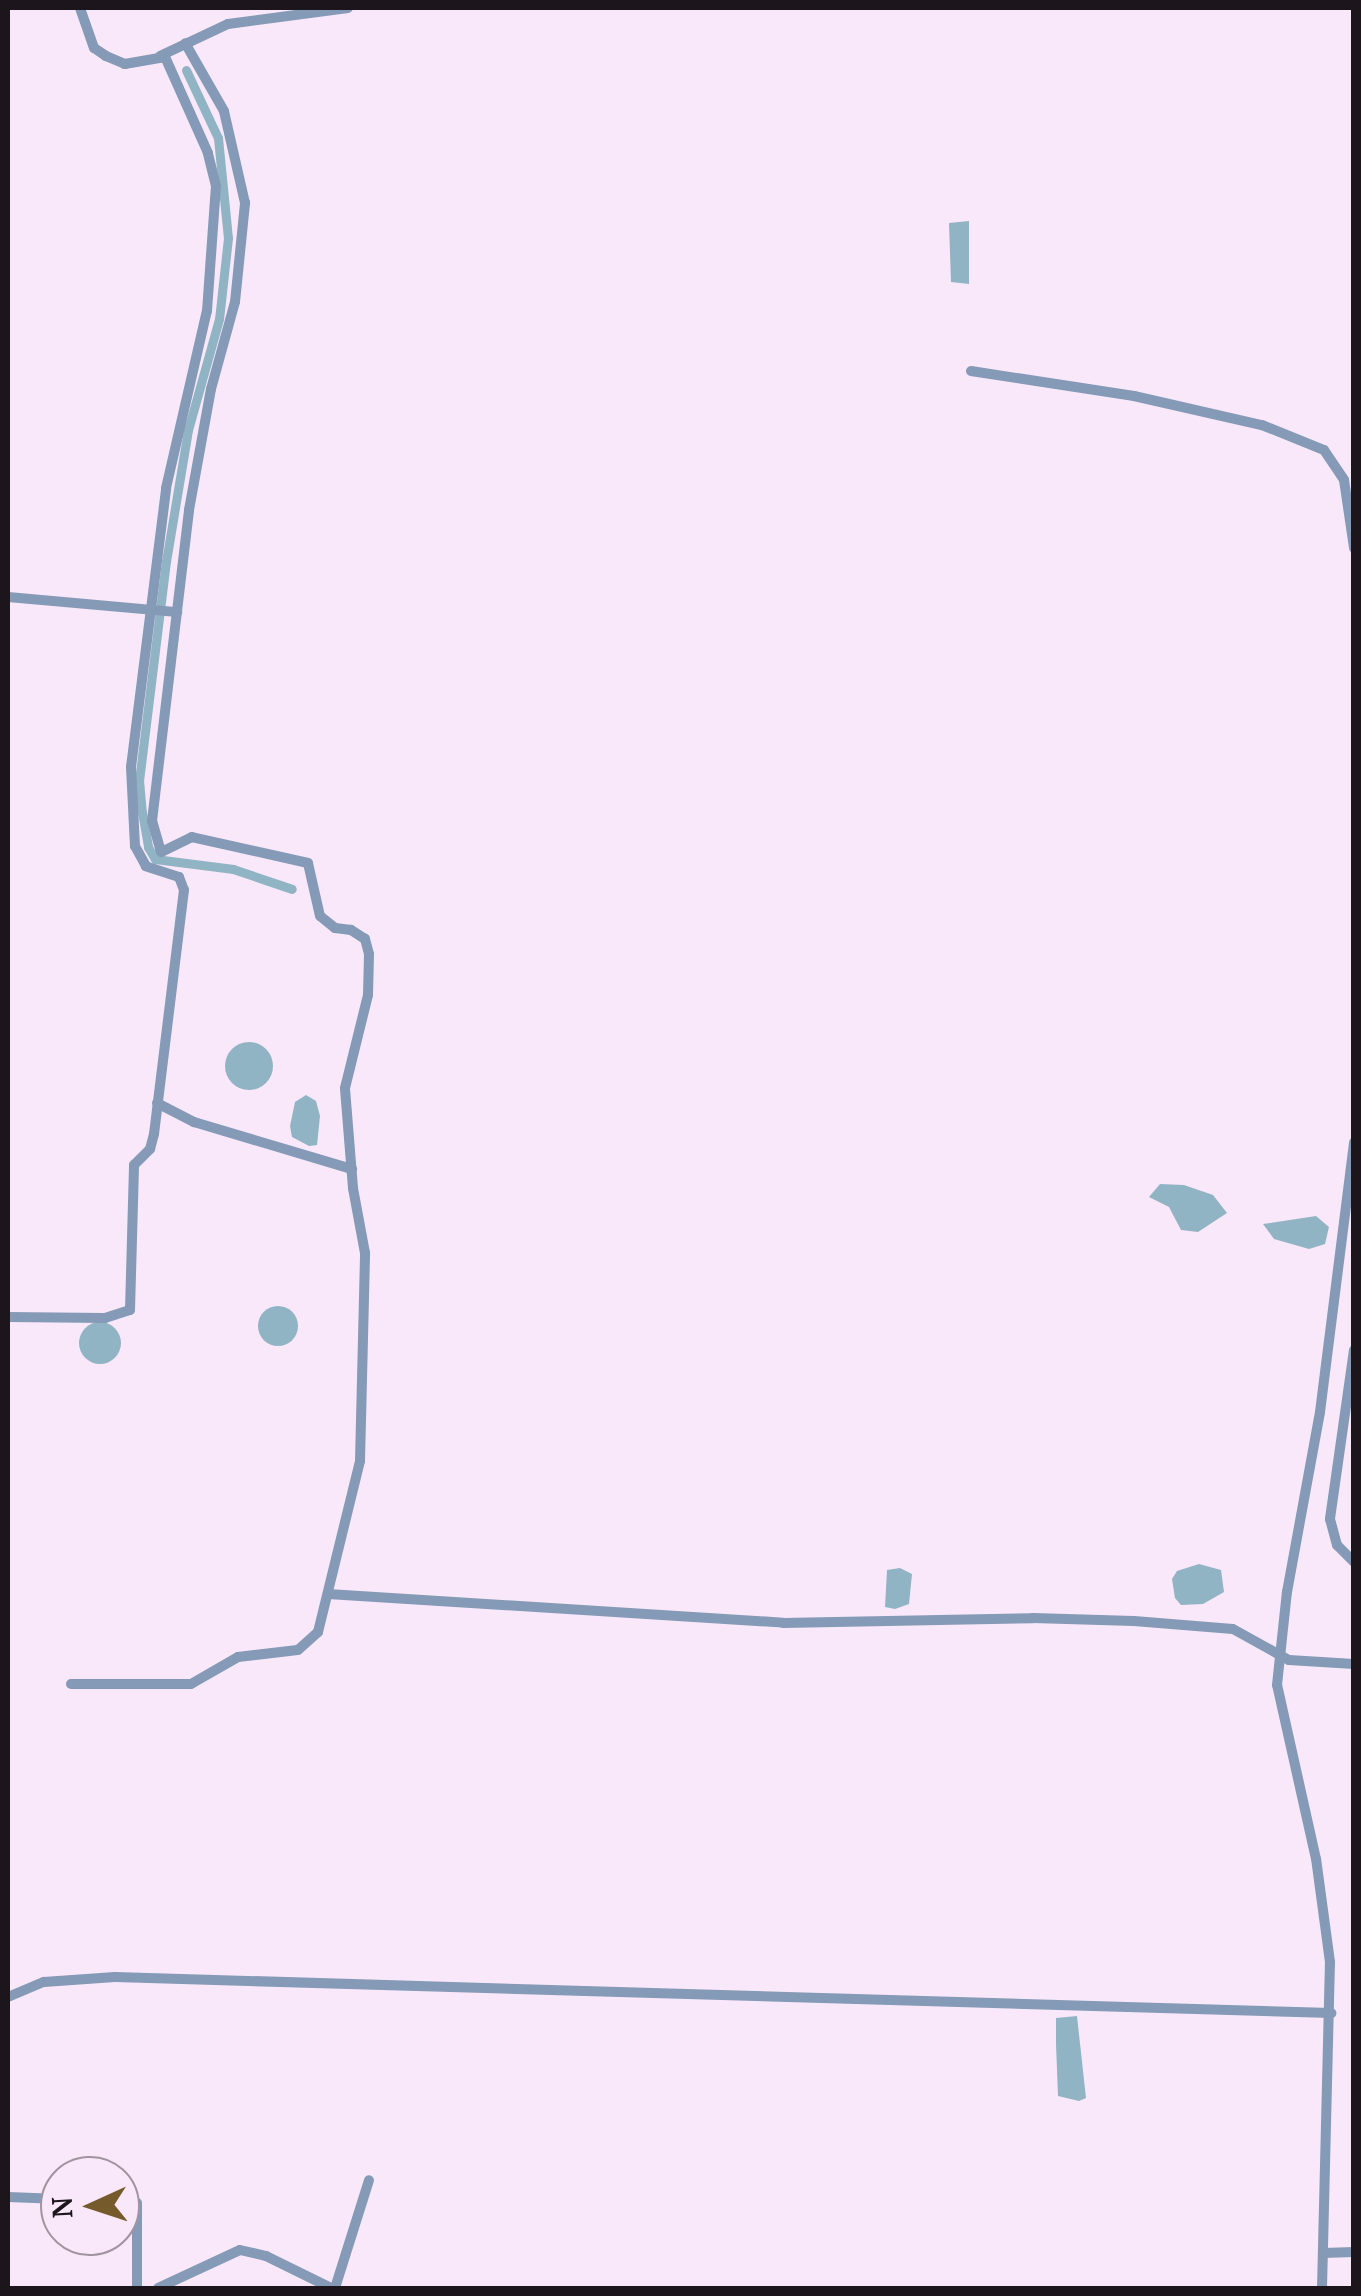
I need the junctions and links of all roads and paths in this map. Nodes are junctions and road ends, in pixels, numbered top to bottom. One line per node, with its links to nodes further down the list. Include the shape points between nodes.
1 (80, 8): 4 (street, via 94,48 106,56 125,64)
2 (348, 8): 3 (street, via 228,24)
3 (185, 43): 4 (street); 9 (street, via 224,111 245,203 239,282 206,410)
4 (160, 56): 8 (street, via 170,64 208,153 216,217 207,311 166,488)
5 (970, 372): 6 (street, via 1134,396 1262,425 1324,450 1344,480)
6 (1354, 548)
7 (8, 596): 8 (street)
8 (148, 610): 9 (street); 10 (street, via 130,768 135,846 153,871 179,877 184,890)
9 (177, 612): 12 (street, via 152,821 156,844 169,852 192,837 308,862 320,916 365,939 368,995 345,1088)
10 (157, 1103): 12 (street, via 194,1122); 13 (street, via 150,1149 134,1165 130,1310 105,1318)
11 (1354, 1142): 17 (street)
12 (352, 1170): 16 (street, via 364,1253 360,1461)
13 (8, 1317)
14 (1354, 1350): 15 (street, via 1330,1519 1337,1544)
15 (1354, 1562)
16 (328, 1594): 17 (street, via 783,1623 1134,1621 1233,1629); 19 (street, via 318,1632 298,1650 238,1656 191,1684)
17 (1280, 1656): 18 (street); 21 (street, via 1284,1720 1316,1859)
18 (1354, 1664)
19 (71, 1684)
20 (8, 1997): 21 (street, via 44,1982 114,1977)
21 (1331, 2013): 26 (street)
22 (369, 2180): 30 (street)
23 (8, 2198): 24 (street)
24 (40, 2199)
25 (1354, 2252): 26 (street)
26 (1323, 2253): 31 (street)
27 (137, 2256): 28 (street)
28 (137, 2288)
29 (158, 2288): 30 (street, via 240,2250)
30 (333, 2288)
31 (1322, 2288)

